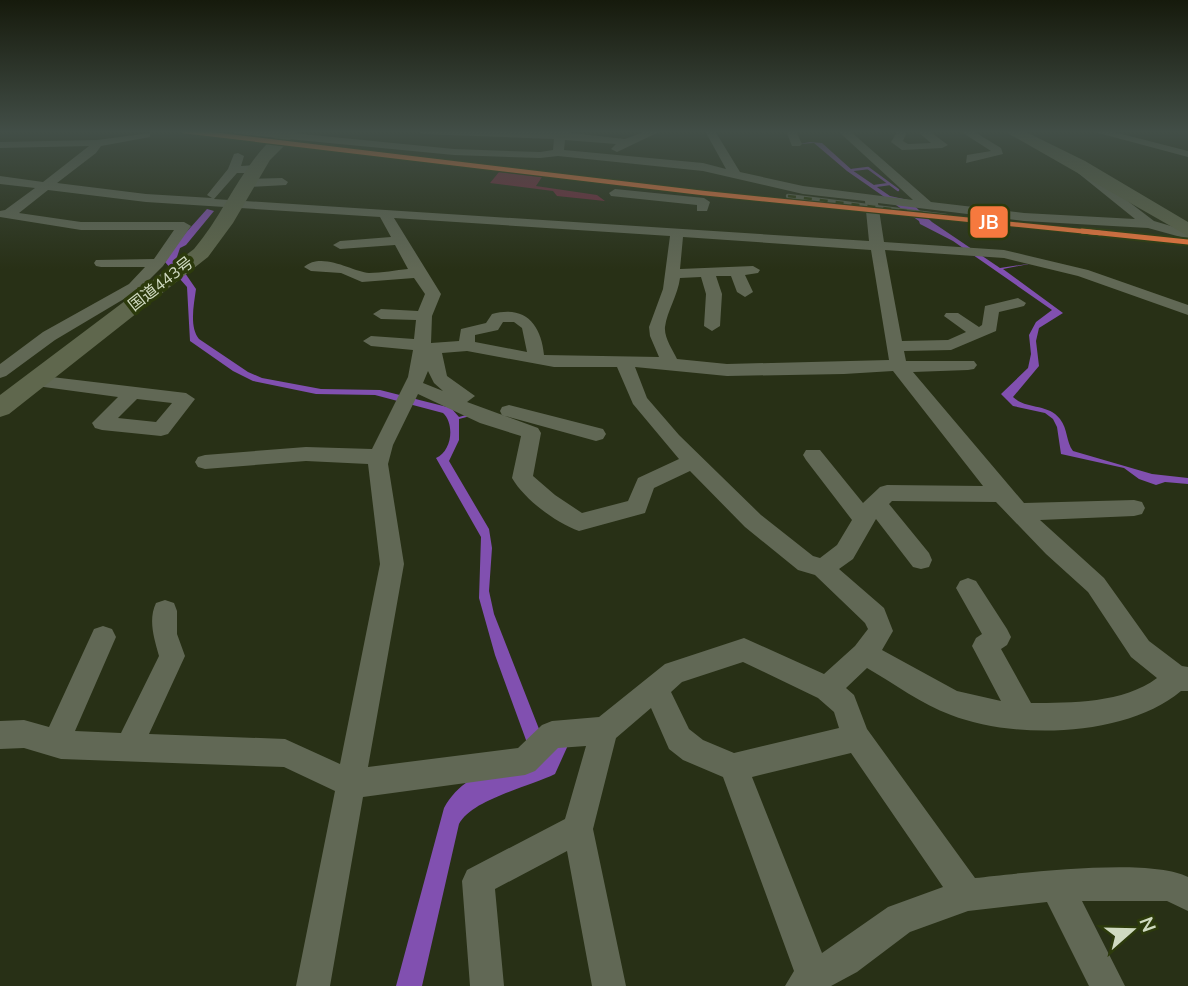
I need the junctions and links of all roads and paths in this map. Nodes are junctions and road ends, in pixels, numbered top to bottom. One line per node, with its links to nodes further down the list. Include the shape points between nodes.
1 (60, 177): 11 (street)
2 (241, 177): 12 (street)
3 (245, 177): 14 (highway, 国道443号)
4 (260, 177): 10 (street)
5 (741, 177): 13 (street)
6 (895, 177): 15 (street)
7 (1089, 177): 20 (street)
8 (1098, 177): 25 (highway)
9 (0, 180): 11 (street)
10 (282, 182)
11 (50, 185): 14 (street); 19 (street)
12 (213, 195)
13 (872, 198): 15 (street); 28 (street)
14 (234, 205): 18 (street); 54 (highway, 国道443号, via 224,226 201,253)
15 (927, 205): 20 (street, via 1024,217)
16 (100, 208): 21 (street)
17 (702, 208): 22 (street, via 704,202 616,203)
18 (384, 212): 22 (street); 26 (street)
19 (6, 215): 21 (street); 23 (street)
20 (1149, 223): 25 (street)
21 (81, 226): 29 (street, via 184,226)
22 (629, 228): 24 (street)
23 (1, 230)
24 (677, 232): 28 (street); 36 (street)
25 (1188, 232)
26 (401, 240): 27 (street); 35 (street)
27 (340, 245)
28 (877, 245): 39 (street, via 1004,254 1048,263); 49 (street)
29 (158, 263): 30 (street); 53 (street, via 134,287 48,336)
30 (101, 264)
31 (311, 267): 35 (street, via 351,269 362,278)
32 (753, 270): 33 (street)
33 (736, 271): 34 (street); 37 (street)
34 (707, 272): 36 (street); 43 (street, via 714,295)
35 (415, 273): 41 (street, via 433,294)
36 (673, 274): 51 (street, via 657,327)
37 (745, 292)
38 (1018, 303): 44 (street, via 991,309 990,328)
39 (1188, 310)
40 (381, 314): 41 (street)
41 (423, 316): 47 (street)
42 (952, 316): 44 (street)
43 (712, 326)
44 (978, 334): 49 (street)
45 (371, 341): 47 (street)
46 (467, 346): 47 (street); 48 (street); 48 (street, via 467,332 492,327 498,317 508,316 523,319 534,331)
47 (425, 347): 55 (street); 58 (street, via 444,386 511,412)
48 (536, 359): 50 (street)
49 (898, 359): 51 (street, via 844,369 727,370); 52 (street); 63 (street)
50 (624, 362): 51 (street); 61 (street, via 639,400)
51 (671, 364)
52 (968, 365)
53 (0, 372)
54 (35, 381): 56 (street); 57 (highway, 国道443号)
55 (413, 385): 60 (street); 61 (street, via 531,433 522,478 579,522 637,508 645,483)
56 (133, 393)
57 (0, 408)
58 (596, 435)
59 (813, 455): 65 (street)
60 (380, 457): 62 (street, via 306,454); 83 (street, via 378,485 392,564)
61 (692, 461): 68 (street, via 753,521 806,563)
62 (205, 462)
63 (1001, 494): 65 (street, via 887,493); 66 (street)
64 (1134, 508): 66 (street)
65 (870, 512): 67 (street); 68 (street, via 845,552)
66 (1018, 512): 73 (street, via 1096,585 1140,649)
67 (921, 559)
68 (823, 568): 72 (street, via 875,616 881,631)
69 (968, 588): 76 (street, via 998,637 985,646)
70 (165, 611): 81 (street, via 165,634 172,656)
71 (103, 637): 80 (street)
72 (864, 654): 75 (street); 76 (street, via 953,703 992,714)
73 (1182, 678): 76 (street, via 1154,696 1112,709 1066,716)
74 (656, 688): 75 (street, via 674,673 744,650); 77 (street); 82 (street, via 679,739)
75 (827, 689): 79 (street, via 844,704)
76 (1023, 715)
77 (604, 730): 83 (street, via 552,735 525,761); 84 (street)
78 (0, 735): 80 (street, via 24,734)
79 (857, 738): 82 (street); 86 (street)
80 (56, 743): 81 (street)
81 (129, 747): 83 (street, via 285,753)
82 (734, 767): 88 (street)
83 (351, 784): 89 (street)
84 (578, 829): 90 (street, via 478,881); 91 (street)
85 (1056, 885): 86 (street); 87 (street, via 1170,885); 92 (street)
86 (968, 895): 88 (street, via 900,919)
87 (1188, 895)
88 (808, 982)
89 (313, 986)
90 (487, 986)
91 (609, 986)
92 (1108, 986)

